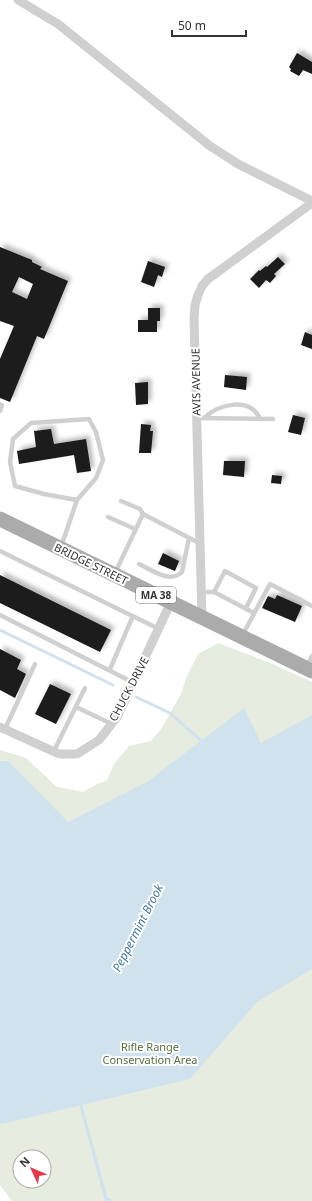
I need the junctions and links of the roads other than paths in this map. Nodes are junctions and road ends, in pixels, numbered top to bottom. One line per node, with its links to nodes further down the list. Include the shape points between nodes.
1 (18, 0): 2 (street, via 58,24 210,146 238,164)
2 (312, 202): 5 (street, AVIS AVENUE, via 202,286 195,305 194,319)
3 (0, 404): 4 (lane)
4 (0, 411)
5 (200, 418): 6 (lane); 6 (lane, via 212,410 232,405 247,405 257,412); 15 (street, AVIS AVENUE)
6 (260, 419): 7 (lane)
7 (274, 419)
8 (77, 500): 8 (lane, via 96,478 103,460 96,432 89,419 31,423 13,439 10,462 15,486); 16 (lane)
9 (121, 501): 10 (lane, via 140,509)
10 (143, 514): 13 (lane); 14 (lane)
11 (108, 517): 13 (lane)
12 (0, 519): 16 (main road, BRIDGE STREET / MA 38)
13 (135, 529): 19 (lane)
14 (189, 538): 15 (lane); 18 (lane, via 182,572 178,576 167,577)
15 (199, 543): 20 (street, AVIS AVENUE)
16 (60, 548): 19 (main road, BRIDGE STREET / MA 38)
17 (0, 551): 27 (lane)
18 (139, 564)
19 (114, 575): 22 (main road, BRIDGE STREET / MA 38)
20 (201, 592): 21 (lane); 28 (street, AVIS AVENUE)
21 (214, 592): 24 (lane); 24 (lane, via 225,571 256,588)
22 (171, 602): 28 (main road, BRIDGE STREET / MA 38); 29 (street, CHUCK DRIVE)
23 (312, 606): 25 (lane, via 270,584)
24 (246, 608): 25 (lane)
25 (254, 613): 30 (lane)
26 (0, 614): 33 (lane)
27 (133, 616): 29 (lane); 33 (lane)
28 (202, 617): 30 (main road, BRIDGE STREET / MA 38)
29 (160, 629): 34 (street, CHUCK DRIVE)
30 (242, 637): 32 (main road, BRIDGE STREET / MA 38)
31 (35, 664): 38 (lane)
32 (310, 665)
33 (110, 669): 34 (lane)
34 (134, 683): 37 (street, CHUCK DRIVE)
35 (85, 688): 36 (lane)
36 (76, 707): 37 (lane); 39 (lane)
37 (112, 724): 39 (street, CHUCK DRIVE, via 100,740 77,754)
38 (3, 728): 39 (street, CHUCK DRIVE)
39 (54, 752)

